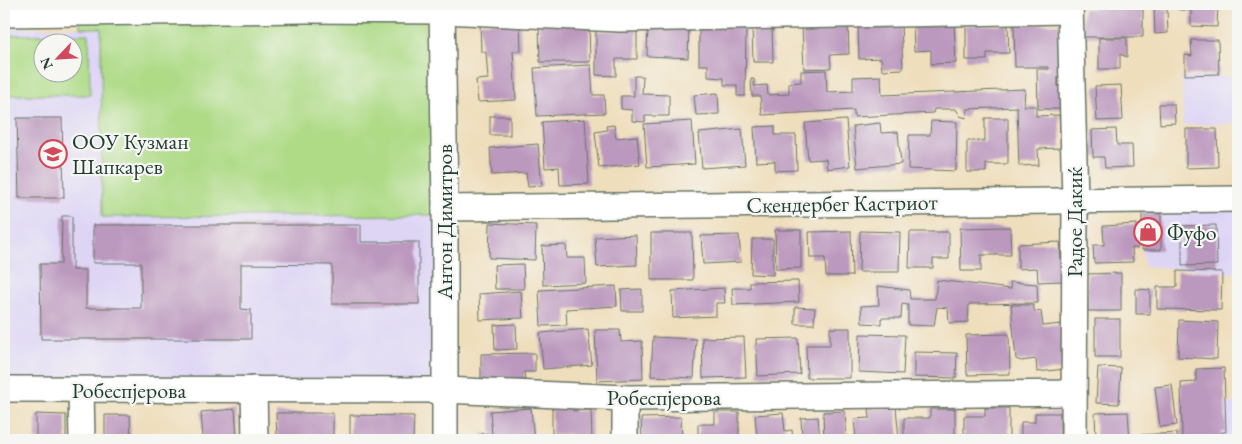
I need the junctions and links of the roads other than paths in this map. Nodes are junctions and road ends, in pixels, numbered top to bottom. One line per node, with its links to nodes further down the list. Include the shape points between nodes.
1 (442, 7): 3 (street); 4 (street); 8 (street, Антон Димитров)
2 (1070, 7): 4 (street); 7 (street, Радое Дакиќ)
3 (171, 8): 5 (street)
4 (620, 11)
5 (4, 14)
6 (1238, 199): 7 (street, Скендербег Кастриот)
7 (1075, 200): 8 (street, Скендербег Кастриот); 13 (street, Радое Дакиќ)
8 (445, 208): 12 (street, Антон Димитров)
9 (4, 389): 11 (street, Робеспјерова)
10 (254, 389): 11 (street, Робеспјерова); 12 (street, Робеспјерова); 16 (street)
11 (81, 390): 15 (street)
12 (444, 390): 14 (street, Робеспјерова); 17 (street, Антон Димитров)
13 (1073, 393): 14 (street, Робеспјерова); 19 (street, Радое Дакиќ)
14 (625, 398): 18 (street)
15 (82, 440)
16 (255, 440)
17 (445, 440)
18 (625, 440)
19 (1074, 440)

